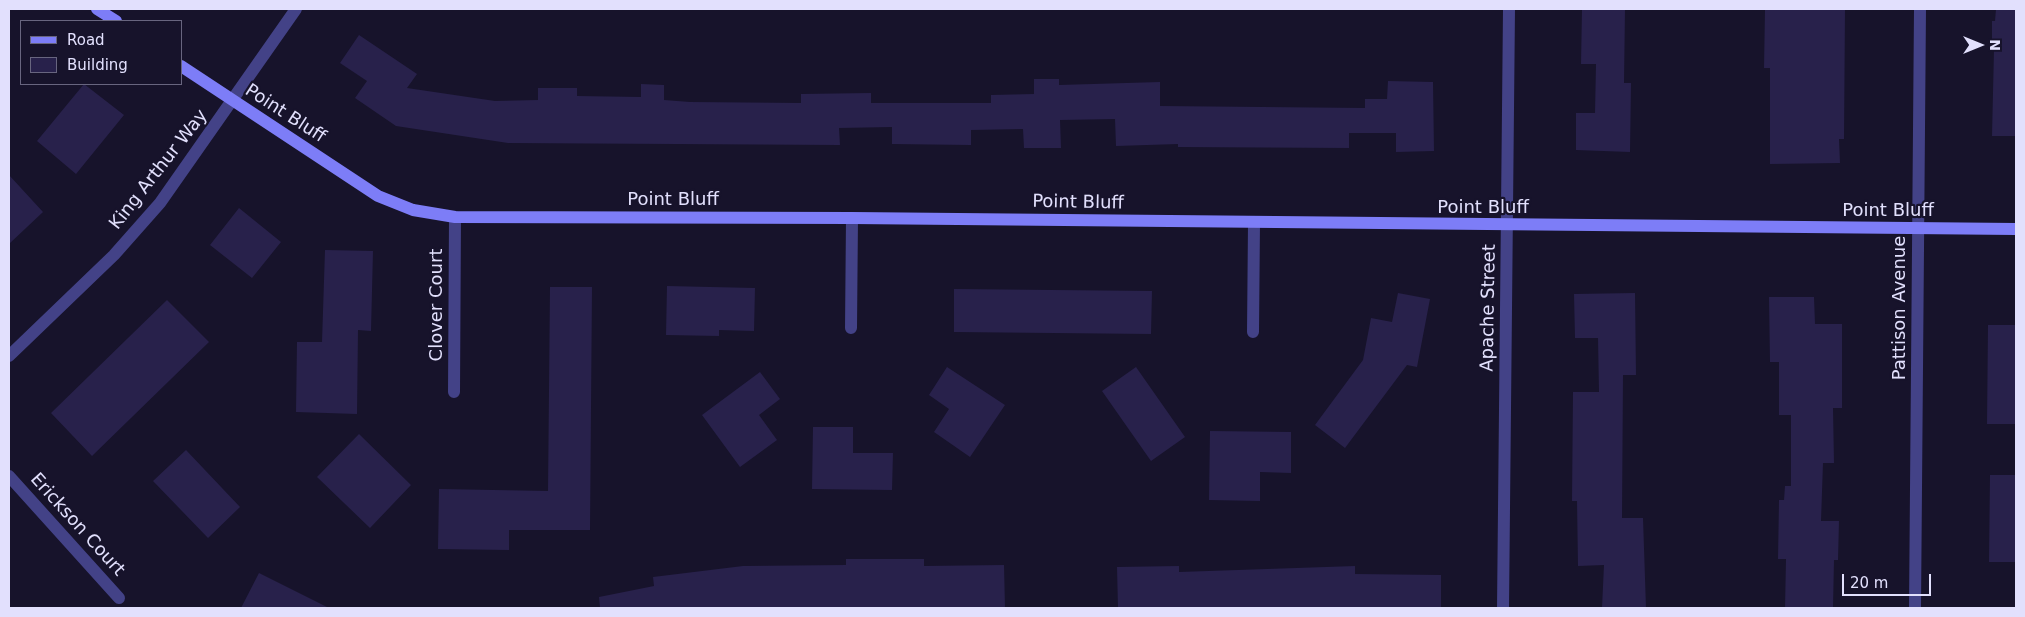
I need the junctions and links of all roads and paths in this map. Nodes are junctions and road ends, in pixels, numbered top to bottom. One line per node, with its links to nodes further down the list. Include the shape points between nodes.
1 (98, 9): 5 (street)
2 (296, 9): 7 (street, King Arthur Way)
3 (1508, 9): 11 (street, Apache Street)
4 (1920, 9): 12 (street, Pattison Avenue)
5 (114, 20)
6 (182, 67): 7 (street, Point Bluff)
7 (233, 101): 8 (street, Point Bluff, via 378,196 413,210); 16 (street, King Arthur Way, via 160,203 114,255)
8 (455, 217): 9 (street, Point Bluff); 17 (street, Clover Court)
9 (852, 218): 10 (street, Point Bluff); 14 (street)
10 (1254, 223): 11 (street, Point Bluff); 15 (street)
11 (1508, 225): 12 (street, Point Bluff); 20 (street, Apache Street)
12 (1919, 228): 13 (street, Point Bluff); 21 (street, Pattison Avenue)
13 (2016, 229)
14 (852, 328)
15 (1253, 332)
16 (9, 356)
17 (454, 392)
18 (9, 476): 19 (street, Erickson Court)
19 (119, 598)
20 (1503, 608)
21 (1915, 608)

